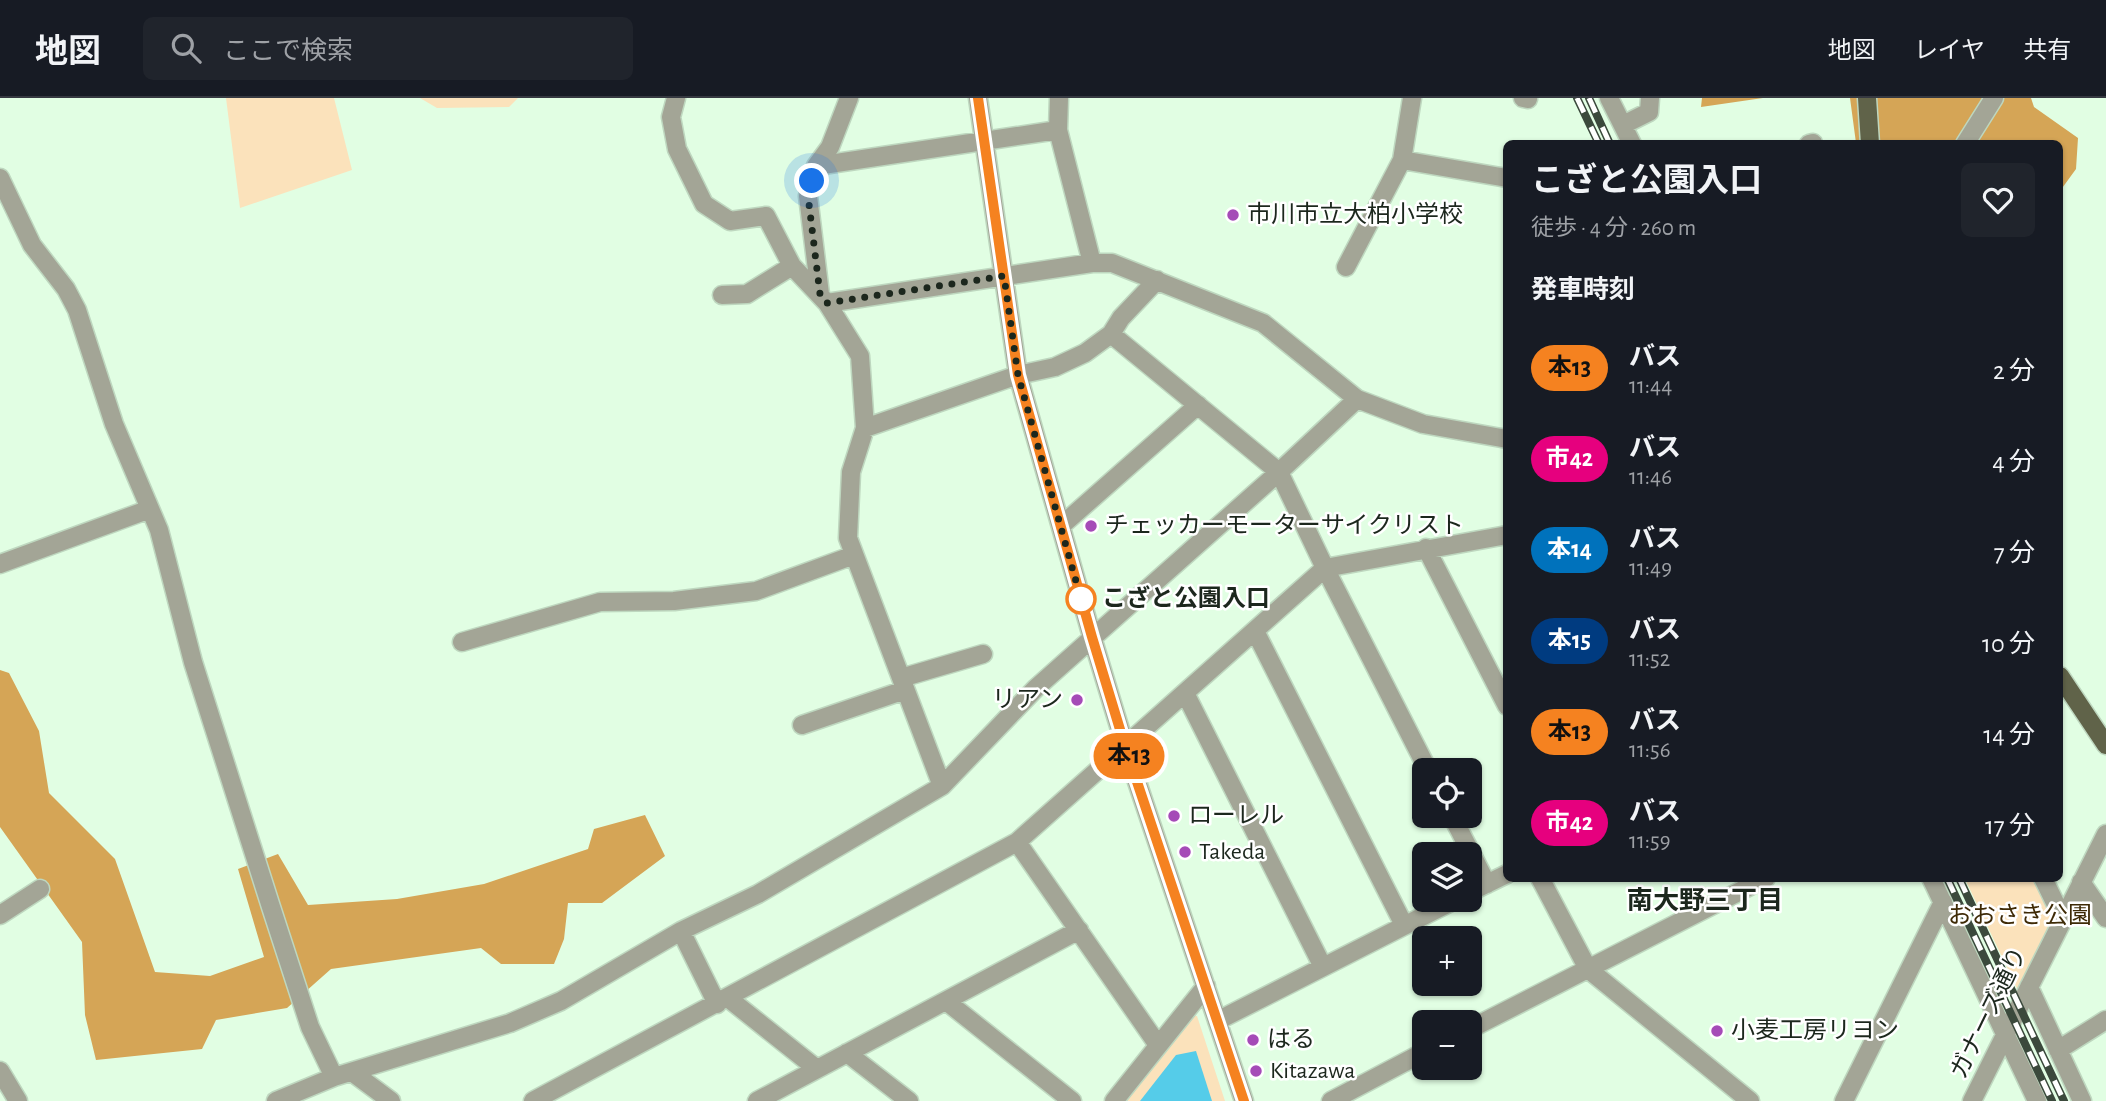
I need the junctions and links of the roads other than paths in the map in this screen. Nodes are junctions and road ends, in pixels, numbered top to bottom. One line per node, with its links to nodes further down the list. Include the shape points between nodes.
1 (676, 98): 23 (street, via 671,117 677,149 704,204 730,221 766,216)
2 (849, 98): 19 (street, via 830,147)
3 (978, 98): 17 (street)
4 (1059, 98): 13 (street)
5 (1412, 98): 18 (street)
6 (1522, 98): 11 (street)
7 (1609, 98): 12 (street)
8 (1650, 98): 12 (street, via 1649,112)
9 (1867, 98): 15 (main road)
10 (1994, 98): 16 (street)
11 (1528, 99)
12 (1623, 125): 14 (street)
13 (1058, 130): 17 (street); 22 (street)
14 (1630, 140)
15 (1870, 140)
16 (1968, 140)
17 (985, 142): 19 (street); 25 (street)
18 (1402, 160): 20 (street); 24 (street)
19 (817, 166): 28 (street, via 808,196)
20 (1503, 177)
21 (0, 178): 36 (street, via 32,245 77,310 114,424)
22 (1092, 263): 25 (street); 26 (street, via 1112,263)
23 (792, 266): 27 (street, via 747,294); 28 (street)
24 (1346, 267)
25 (1004, 276): 28 (street); 30 (street)
26 (1157, 281): 29 (street); 31 (street, via 1263,323)
27 (722, 295)
28 (824, 299): 33 (street, via 860,356)
29 (1111, 334): 30 (street, via 1055,367); 32 (street)
30 (1018, 375): 33 (street); 37 (street)
31 (1357, 400): 34 (street, via 1423,424); 35 (street)
32 (1198, 405): 35 (street); 37 (street)
33 (865, 428): 40 (street, via 851,472 848,538)
34 (1503, 438)
35 (1279, 472): 42 (street); 44 (street)
36 (150, 509): 41 (street); 93 (street, via 193,662 298,992)
37 (1060, 526): 44 (street)
38 (1503, 536): 39 (street)
39 (1426, 548): 42 (street); 50 (street)
40 (854, 555): 45 (street, via 756,591 674,601 600,603); 48 (street)
41 (0, 564)
42 (1325, 568): 43 (street); 54 (street)
43 (1255, 631): 49 (street); 73 (street)
44 (1092, 637): 53 (street); 55 (street)
45 (462, 642)
46 (983, 654): 48 (street)
47 (2063, 680): 52 (main road)
48 (903, 684): 51 (street); 55 (street)
49 (1185, 693): 53 (street); 76 (street)
50 (1503, 698)
51 (802, 725)
52 (2106, 745)
53 (1125, 746): 58 (street); 78 (street)
54 (1422, 758)
55 (942, 786): 75 (street, via 758,894)
56 (1458, 828): 65 (street)
57 (2106, 834): 60 (street, ガナーズ通り)
58 (1017, 842): 74 (street); 81 (street)
59 (1503, 876): 65 (street)
60 (2081, 881): 71 (street); 72 (street, ガナーズ通り)
61 (1542, 882): 77 (street)
62 (1758, 882): 77 (street)
63 (1933, 882): 68 (street)
64 (2045, 882): 72 (street)
65 (1486, 884): 66 (street)
66 (1482, 886)
67 (40, 889): 70 (street)
68 (1943, 902): 85 (street); 105 (street)
69 (1431, 912): 73 (street)
70 (0, 915)
71 (2106, 918)
72 (2063, 919): 79 (street, ガナーズ通り)
73 (1404, 925): 76 (street)
74 (1079, 930): 80 (street); 86 (street)
75 (681, 931): 81 (street); 92 (street, via 561,1001 510,1023)
76 (1323, 967): 83 (street)
77 (1588, 969): 84 (street); 104 (street)
78 (1206, 986): 83 (street); 86 (street)
79 (2029, 987): 85 (street, ガナーズ通り); 87 (street)
80 (946, 1000): 88 (street); 100 (street)
81 (723, 1001): 90 (street); 97 (street)
82 (2106, 1020): 87 (street)
83 (1217, 1021): 102 (street)
84 (1482, 1023)
85 (2006, 1034): 106 (street, ガナーズ通り); 107 (street)
86 (1158, 1045): 101 (street)
87 (2059, 1050): 108 (street)
88 (847, 1053): 90 (street); 99 (street)
89 (1412, 1058): 103 (street)
90 (817, 1069): 98 (street)
91 (0, 1071): 94 (street)
92 (352, 1072): 93 (street); 96 (street)
93 (334, 1077): 95 (street)
94 (18, 1101)
95 (276, 1101)
96 (391, 1101)
97 (533, 1101)
98 (757, 1101)
99 (909, 1101)
100 (1072, 1101)
101 (1114, 1101)
102 (1244, 1101)
103 (1331, 1101)
104 (1750, 1101)
105 (1844, 1101)
106 (1972, 1101)
107 (2037, 1101)
108 (2082, 1101)

